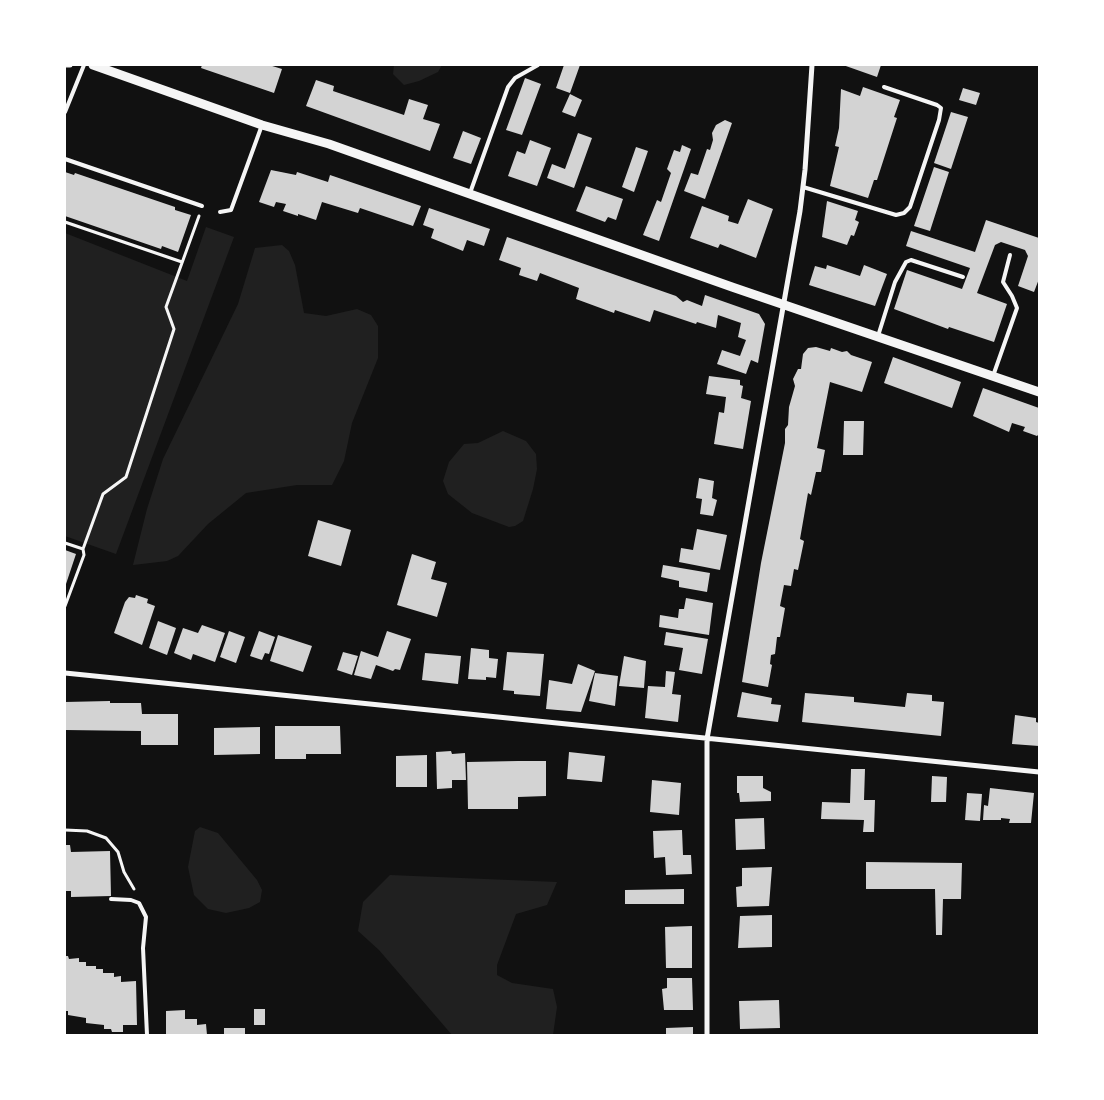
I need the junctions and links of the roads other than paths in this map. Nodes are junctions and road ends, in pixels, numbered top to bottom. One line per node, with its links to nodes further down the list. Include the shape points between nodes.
1 (66, 65): 2 (street)
2 (70, 65)
3 (84, 65): 8 (lane)
4 (93, 65): 9 (street)
5 (538, 65): 12 (lane, via 515,78 508,87)
6 (812, 65): 11 (street)
7 (884, 88): 11 (lane, via 941,108 910,207 896,215)
8 (65, 112)
9 (262, 125): 12 (street, via 329,144); 14 (lane, via 231,210)
10 (65, 159): 13 (lane)
11 (803, 187): 17 (street)
12 (470, 193): 17 (street)
13 (202, 206)
14 (220, 212)
15 (1010, 255): 19 (lane, via 1002,282 1017,308)
16 (963, 277): 18 (lane, via 911,260 906,262 895,282)
17 (782, 303): 18 (street); 22 (street)
18 (878, 336): 19 (street)
19 (993, 376): 20 (street)
20 (1039, 392)
21 (65, 673): 22 (street)
22 (706, 739): 23 (street); 26 (street)
23 (1039, 772)
24 (111, 899): 25 (lane, via 139,903 146,917 143,948)
25 (147, 1035)
26 (707, 1035)

